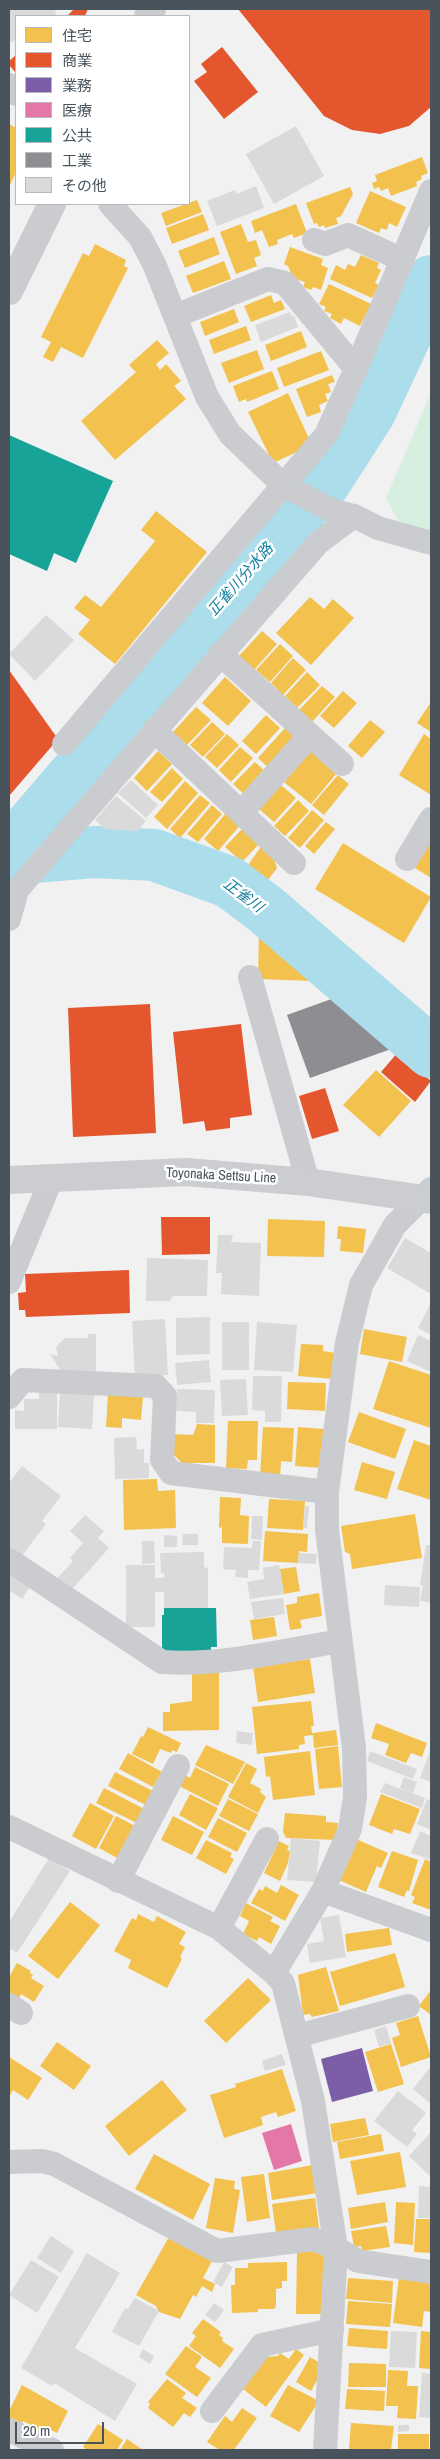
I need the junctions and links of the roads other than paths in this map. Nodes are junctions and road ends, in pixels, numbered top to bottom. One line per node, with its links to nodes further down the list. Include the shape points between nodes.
1 (431, 191): 5 (street)
2 (52, 205): 6 (street)
3 (111, 205): 7 (street, via 140,237)
4 (314, 240): 5 (street, via 325,244 348,235)
5 (403, 260): 8 (street)
6 (9, 292)
7 (175, 316): 8 (street, via 268,279 285,283); 9 (street, via 207,397 230,434)
8 (356, 369): 9 (street, via 326,435)
9 (290, 488): 10 (street, via 331,510); 15 (street)
10 (354, 516): 11 (street, via 378,528); 12 (street, via 318,543)
11 (431, 543)
12 (220, 654): 13 (street); 14 (street)
13 (154, 730): 17 (street); 21 (street)
14 (310, 736): 16 (street); 17 (street)
15 (64, 744)
16 (342, 764)
17 (241, 813): 20 (street)
18 (431, 819): 19 (street)
19 (407, 858)
20 (294, 863)
21 (13, 891): 22 (street)
22 (9, 919)
23 (250, 977): 26 (street)
24 (52, 1177): 25 (main road, Toyonaka Settsu Line); 26 (main road, Toyonaka Settsu Line, via 186,1172); 28 (street)
25 (9, 1180)
26 (308, 1182): 27 (main road, Toyonaka Settsu Line)
27 (428, 1196): 30 (street, via 395,1225 361,1285 346,1343)
28 (9, 1282)
29 (9, 1397): 30 (street, via 23,1380 156,1386 165,1396 162,1460 171,1473)
30 (327, 1492): 32 (street, via 327,1530)
31 (9, 1560): 32 (street, via 162,1662 192,1664 243,1658)
32 (340, 1641): 37 (street, via 354,1748 355,1797 350,1829)
33 (178, 1766): 36 (street)
34 (9, 1827): 36 (street)
35 (267, 1839): 38 (street)
36 (118, 1881): 38 (street)
37 (323, 1891): 39 (street); 40 (street)
38 (219, 1928): 40 (street)
39 (431, 1930)
40 (274, 1973): 42 (street, via 283,1984)
41 (408, 2006): 42 (street)
42 (297, 2036): 44 (street, via 313,2101)
43 (9, 2162): 44 (street, via 54,2164 217,2251 313,2239)
44 (336, 2248): 45 (street, via 358,2261); 46 (street)
45 (431, 2272)
46 (332, 2330): 47 (street, via 262,2345); 50 (street)
47 (212, 2411)
48 (21, 2440): 49 (street)
49 (52, 2450)
50 (325, 2450)

